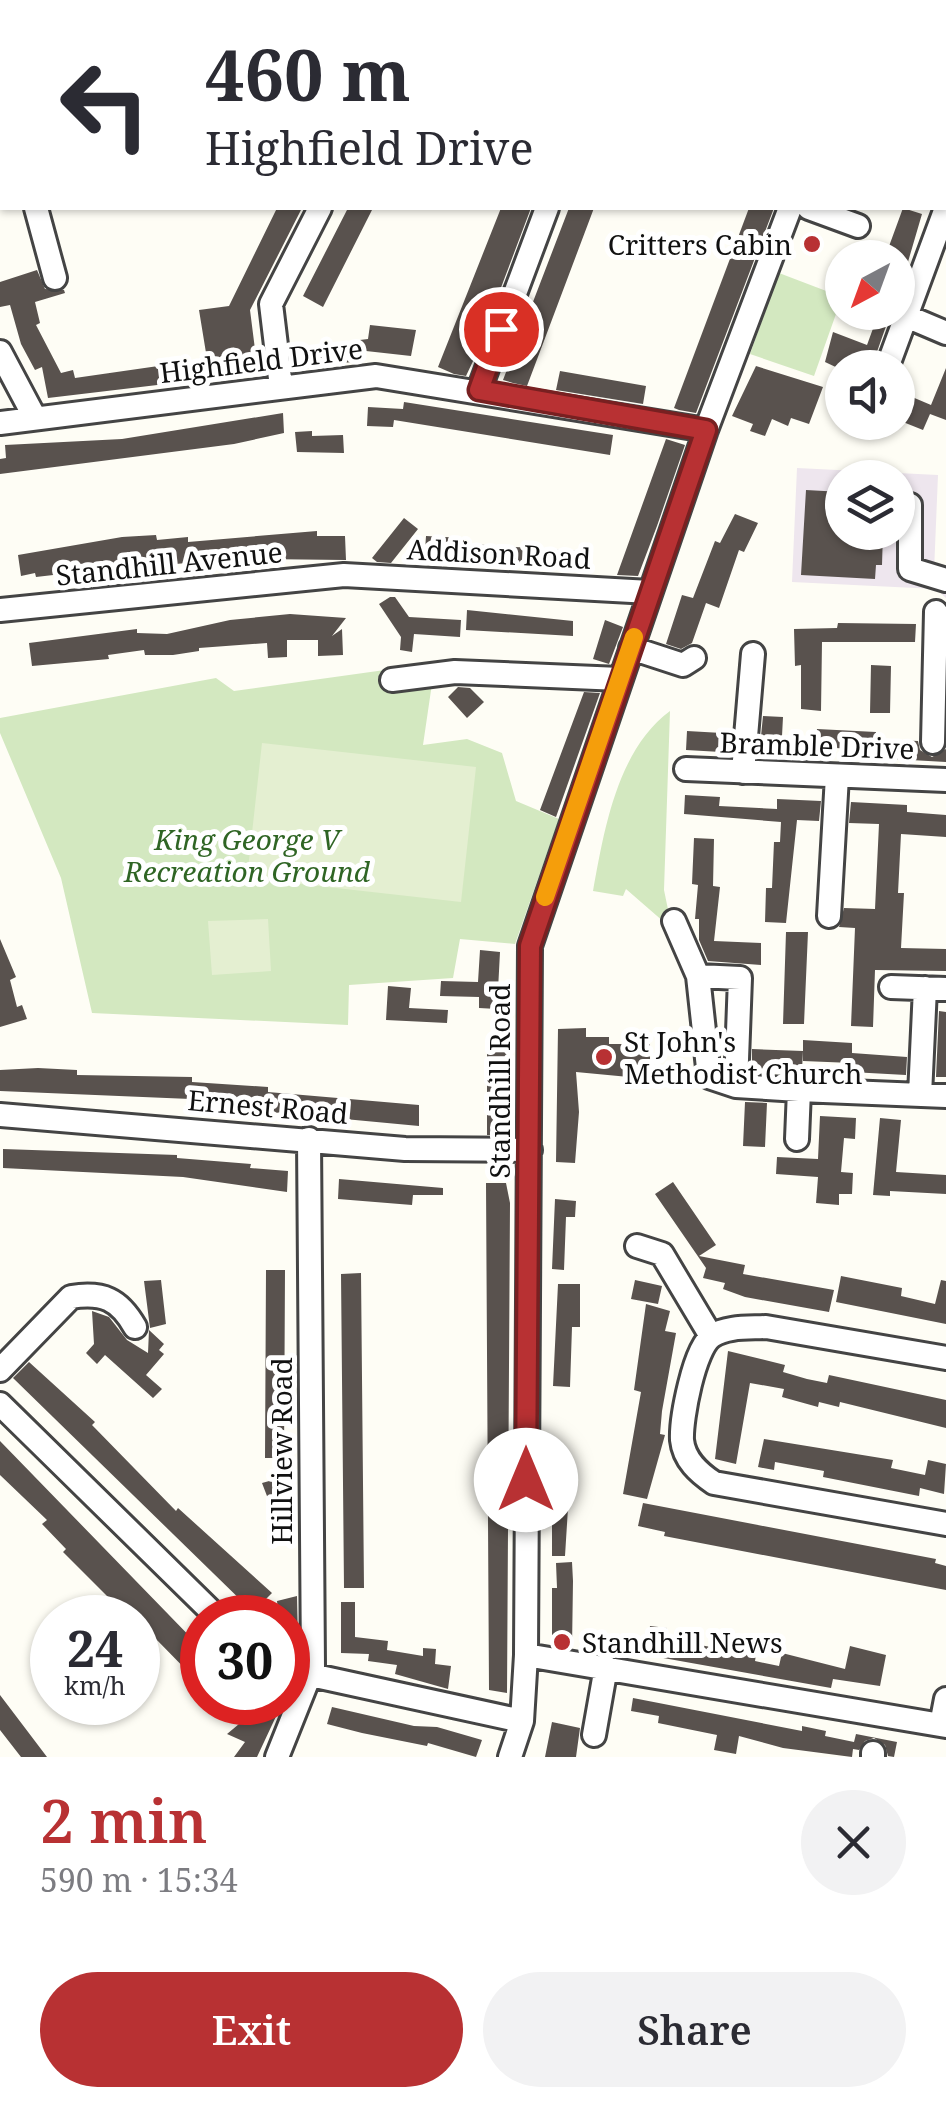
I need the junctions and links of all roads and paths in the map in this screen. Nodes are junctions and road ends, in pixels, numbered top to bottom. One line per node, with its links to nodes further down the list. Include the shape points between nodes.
1 (37, 210): 8 (street, via 58,242)
2 (319, 210): 13 (street, via 270,304)
3 (545, 210): 14 (street)
4 (789, 210): 17 (street, Standhill Road)
5 (815, 210): 7 (street)
6 (945, 210): 9 (street)
7 (858, 226)
8 (55, 278)
9 (915, 292)
10 (915, 320): 11 (street)
11 (946, 333)
12 (0, 352): 15 (street)
13 (281, 387): 14 (street, Highfield Drive, via 376,376); 15 (street, Highfield Drive)
14 (479, 390): 17 (street, Highfield Drive)
15 (35, 418): 16 (street, Highfield Drive)
16 (0, 423)
17 (706, 430): 21 (street, Standhill Road)
18 (910, 550): 20 (street, via 910,570)
19 (344, 574): 21 (street, Addison Road); 22 (street, Standhill Avenue)
20 (946, 580)
21 (650, 592): 24 (street, Standhill Road)
22 (0, 610)
23 (936, 612): 29 (street)
24 (631, 648): 26 (street, via 683,666); 27 (street, Standhill Road)
25 (753, 654): 31 (street)
26 (694, 658)
27 (620, 679): 28 (street, via 455,672); 45 (street, Standhill Road, via 530,946)
28 (392, 680)
29 (936, 766): 32 (street, Bramble Drive)
30 (686, 769): 31 (street, Bramble Drive)
31 (743, 772): 32 (street, Bramble Drive)
32 (837, 776): 33 (street)
33 (829, 916)
34 (674, 922): 35 (street)
35 (698, 976): 38 (street, via 705,1071); 38 (street, via 740,978)
36 (891, 987): 37 (street)
37 (936, 989): 40 (street)
38 (736, 1086): 39 (street)
39 (799, 1090): 40 (street); 44 (street)
40 (920, 1095): 41 (street)
41 (946, 1096)
42 (0, 1115): 43 (street, Ernest Road)
43 (309, 1138): 45 (street, Ernest Road, via 406,1150); 56 (street, Hillview Road)
44 (797, 1139)
45 (530, 1150): 54 (street, Standhill Road)
46 (637, 1246): 48 (street, via 662,1254)
47 (135, 1327): 50 (street, via 116,1301 71,1297)
48 (710, 1336): 49 (street, via 766,1327); 52 (street, via 695,1360 682,1440 699,1473 714,1482)
49 (946, 1358)
50 (0, 1370)
51 (0, 1404): 53 (street)
52 (946, 1524)
53 (195, 1595)
54 (526, 1655): 55 (street); 58 (street, Standhill Road)
55 (606, 1667): 60 (street); 61 (street)
56 (311, 1677): 58 (street); 62 (street, Hillview Road)
57 (946, 1699): 59 (street)
58 (522, 1721): 63 (street, Standhill Road)
59 (943, 1725): 61 (street)
60 (594, 1735)
61 (875, 1741)
62 (277, 1757)
63 (510, 1757)

